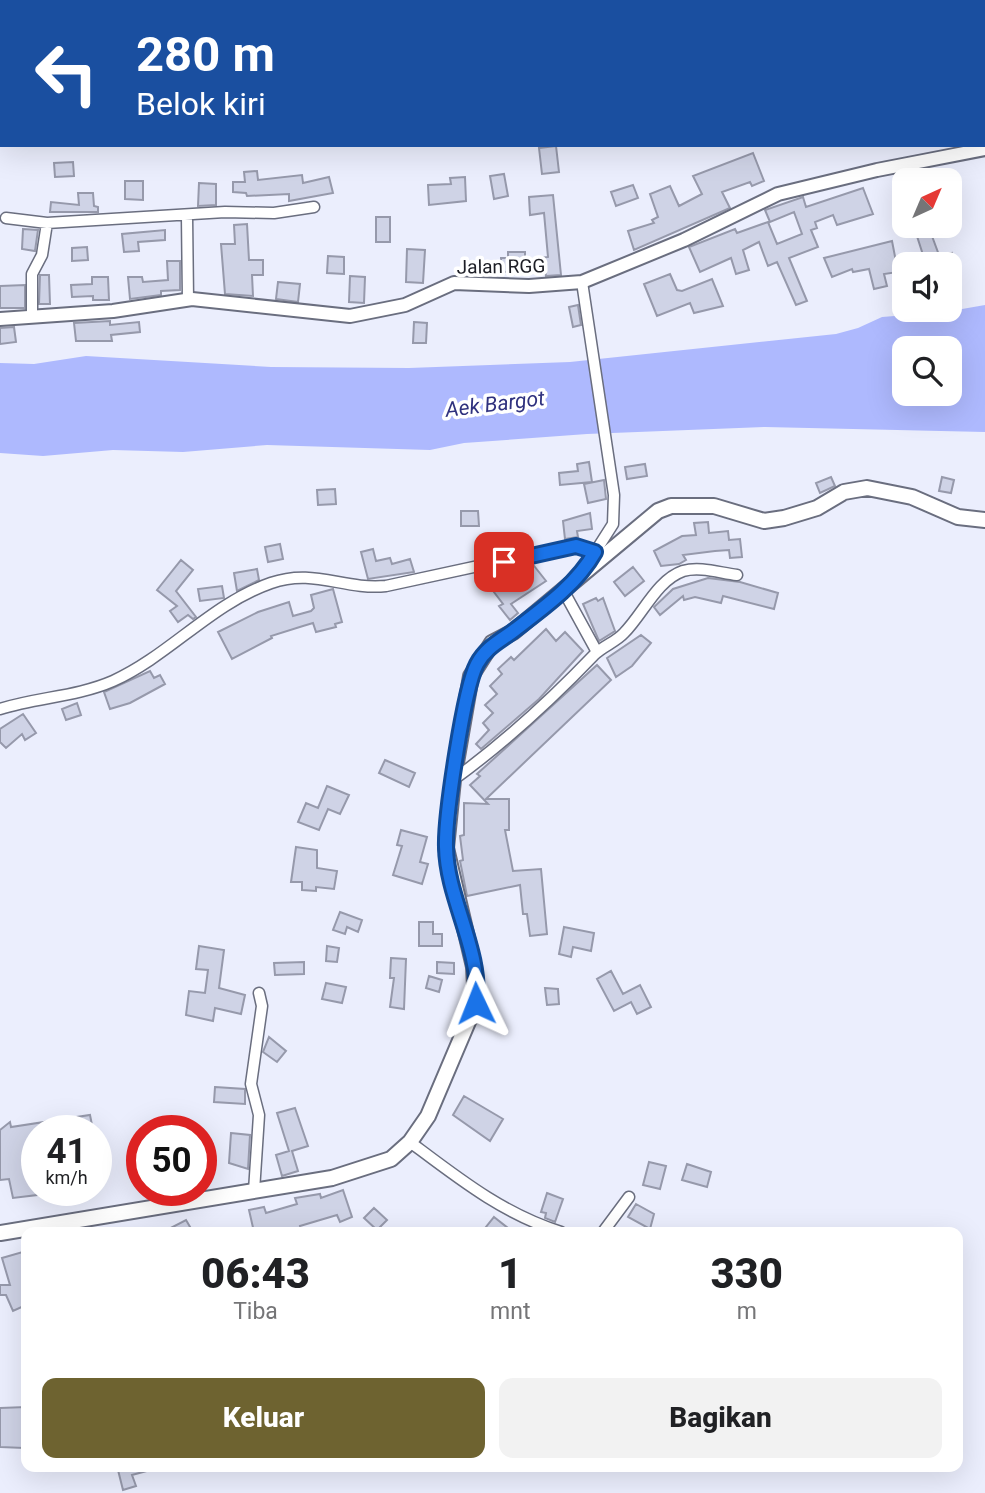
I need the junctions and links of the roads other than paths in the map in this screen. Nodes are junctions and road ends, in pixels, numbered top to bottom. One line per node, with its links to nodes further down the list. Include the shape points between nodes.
1 (985, 149): 6 (street, Jalan RGG, via 778,194)
2 (314, 207): 3 (street)
3 (187, 216): 5 (street); 7 (street)
4 (6, 218): 5 (street)
5 (47, 223): 8 (street, via 42,255 32,274)
6 (582, 282): 7 (street, Jalan RGG, via 529,286 454,283 405,305 350,316); 11 (street, via 614,495 613,524)
7 (188, 300): 8 (street, Jalan RGG)
8 (32, 317): 9 (street, Jalan RGG)
9 (0, 319)
10 (985, 520): 12 (main road, via 958,517 912,497 867,488 844,492 806,512 764,521 714,506 671,506)
11 (595, 552): 12 (street); 16 (street, via 576,546 557,549 386,586 364,588 314,576 272,583 216,611 114,680 67,697)
12 (583, 573): 14 (main road)
13 (737, 575): 15 (street, via 682,571 656,592 623,635)
14 (563, 590): 15 (street); 17 (main road, via 513,632 492,643 478,662 471,676)
15 (597, 652): 17 (street, via 515,732)
16 (0, 709)
17 (453, 780): 19 (main road, via 446,848 477,989 476,1003 428,1116)
18 (259, 993): 20 (street, via 262,1006 251,1084 259,1115)
19 (410, 1142): 20 (main road, via 391,1159 332,1178); 23 (street, via 518,1217)
20 (254, 1191): 22 (main road)
21 (629, 1197): 24 (street)
22 (36, 1227)
23 (547, 1227)
24 (607, 1227)
25 (21, 1230): 26 (main road)
26 (0, 1233)

